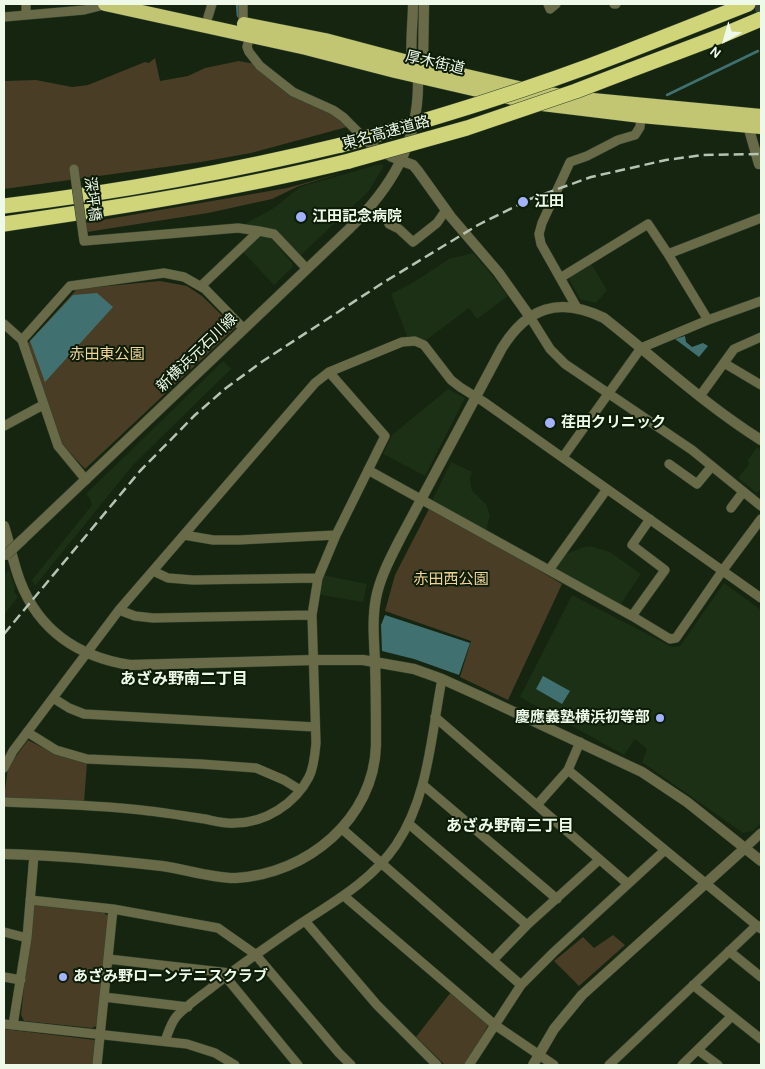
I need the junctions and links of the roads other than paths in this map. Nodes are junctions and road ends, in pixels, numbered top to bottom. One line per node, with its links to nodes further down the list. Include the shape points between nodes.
1 (26, 4): 11 (street)
2 (106, 4): 11 (street, via 84,10); 14 (highway, 厚木街道)
3 (153, 4): 10 (highway, 厚木街道)
4 (243, 4): 14 (street)
5 (413, 4): 15 (street)
6 (424, 4): 15 (street)
7 (548, 4): 8 (street, via 550,9)
8 (556, 4)
9 (748, 4): 22 (highway, 東名高速道路, bridge, via 570,75 341,145 208,175)
10 (210, 10): 14 (highway, 厚木街道)
11 (26, 15): 12 (street)
12 (4, 17)
13 (761, 19): 25 (highway, 東名高速道路, bridge, via 576,91 468,128 349,161 218,190)
14 (241, 28): 15 (highway, 厚木街道); 19 (street, via 249,52 260,66 292,92 343,117 370,144)
15 (418, 68): 16 (highway, 厚木街道, via 534,103); 17 (highway, 厚木街道, via 573,98); 19 (street, 新横浜元石川線, via 416,114)
16 (641, 116): 18 (highway, 厚木街道); 30 (street, via 640,127 634,135 570,162 547,209 539,234 545,254)
17 (761, 116)
18 (755, 126): 20 (street)
19 (402, 162): 23 (street, via 413,165); 29 (street, 新横浜元石川線, via 370,208)
20 (761, 164)
21 (74, 169): 27 (street, 深坪橋, bridge, via 84,241 238,228)
22 (4, 206)
23 (446, 210): 26 (street, via 437,223 413,242 399,228); 34 (street, via 498,272)
24 (761, 218): 28 (street)
25 (4, 224)
26 (389, 224)
27 (258, 231): 29 (street, via 274,234); 31 (street)
28 (668, 254): 30 (street, via 648,224); 35 (street)
29 (307, 269): 37 (street, 新横浜元石川線)
30 (560, 278): 33 (street)
31 (201, 286): 37 (street); 39 (street, via 164,272 70,286)
32 (761, 301): 35 (street)
33 (577, 308): 34 (street, via 548,309); 40 (street, via 604,318)
34 (530, 317): 44 (street, via 550,349 565,364); 45 (street, via 510,334)
35 (708, 320): 40 (street)
36 (4, 324): 39 (street)
37 (244, 329): 54 (street, 新横浜元石川線)
38 (761, 337): 41 (street, via 734,349)
39 (22, 340): 47 (street)
40 (641, 348): 44 (street); 46 (street)
41 (724, 363): 43 (street); 46 (street)
42 (329, 372): 45 (street, via 402,342 415,341 424,345 451,380); 53 (street, via 385,436); 63 (street, via 315,383)
43 (761, 385)
44 (608, 393): 50 (street); 52 (street)
45 (476, 396): 50 (street); 57 (street)
46 (700, 396): 49 (street)
47 (42, 404): 48 (street); 54 (street, via 58,446)
48 (4, 426)
49 (761, 440)
50 (563, 457): 55 (street)
51 (669, 464): 52 (street, via 697,484)
52 (712, 466): 56 (street)
53 (368, 470): 57 (street); 64 (street)
54 (86, 480): 65 (street, 新横浜元石川線, bridge)
55 (608, 489): 60 (street); 66 (street)
56 (743, 492): 58 (street); 59 (street)
57 (422, 500): 66 (street); 76 (street, via 385,570 376,597)
58 (761, 506)
59 (731, 508)
60 (650, 519): 67 (street); 73 (street, via 632,545 665,570)
61 (761, 519): 67 (street)
62 (4, 526): 74 (street, via 19,580 36,612 55,632)
63 (184, 535): 64 (street, via 239,540); 68 (street)
64 (336, 535): 69 (street)
65 (5, 556)
66 (549, 570): 73 (street)
67 (723, 570): 70 (street); 73 (street, via 676,638 670,639)
68 (153, 571): 69 (street, via 168,578 193,580); 71 (street)
69 (318, 578): 72 (street)
70 (761, 598)
71 (119, 610): 72 (street, via 153,618); 74 (street)
72 (312, 615): 75 (street)
73 (632, 616)
74 (87, 654): 75 (street, via 130,665); 78 (street)
75 (314, 660): 76 (street); 80 (street)
76 (374, 661): 77 (street, via 414,669); 90 (street, via 376,750 369,780)
77 (442, 679): 79 (street); 82 (street)
78 (53, 698): 80 (street, via 84,714); 81 (street)
79 (435, 717): 85 (street); 88 (street)
80 (315, 726): 86 (street, via 315,759)
81 (28, 732): 83 (street, via 12,751); 86 (street, via 56,750 87,759 256,768)
82 (580, 742): 84 (street); 92 (street, via 664,786)
83 (4, 768)
84 (568, 770): 88 (street); 93 (street)
85 (423, 785): 89 (street); 102 (street)
86 (300, 790): 87 (street, via 275,812 234,824 158,811)
87 (4, 802)
88 (537, 805): 96 (street)
89 (409, 824): 98 (street); 106 (street)
90 (341, 828): 95 (street, via 333,838 298,862 266,874 237,878 102,859); 98 (street)
91 (761, 833): 92 (street)
92 (745, 848): 97 (street); 99 (street)
93 (665, 850): 99 (street); 100 (street)
94 (4, 854): 95 (street)
95 (34, 855): 103 (street)
96 (599, 860): 100 (street); 102 (street)
97 (761, 861)
98 (381, 864): 101 (street); 113 (street)
99 (706, 883): 107 (street); 129 (street, via 582,995 554,1029)
100 (628, 884): 118 (street)
101 (344, 896): 105 (street); 124 (street)
102 (557, 899): 106 (street)
103 (30, 900): 104 (street); 109 (street)
104 (113, 909): 111 (street, via 218,928); 112 (street)
105 (305, 921): 111 (street); 134 (street, via 377,1005)
106 (527, 926): 113 (street)
107 (759, 927): 110 (street)
108 (4, 932): 109 (street)
109 (27, 938): 117 (street)
110 (729, 951): 116 (street); 119 (street)
111 (256, 954): 114 (street); 133 (street)
112 (108, 959): 114 (street); 120 (street)
113 (494, 959): 118 (street)
114 (228, 974): 121 (street); 132 (street)
115 (4, 977): 117 (street)
116 (761, 977)
117 (21, 980): 123 (street)
118 (521, 985): 124 (street)
119 (693, 985): 122 (street); 138 (street)
120 (104, 997): 121 (street); 125 (street)
121 (188, 1007): 127 (street, via 176,1016)
122 (732, 1016): 126 (street); 128 (street)
123 (8, 1024): 125 (street)
124 (494, 1024): 129 (street); 135 (street)
125 (99, 1034): 127 (street); 130 (street)
126 (761, 1039)
127 (165, 1041): 131 (street, via 199,1046)
128 (698, 1050): 139 (street); 140 (street)
129 (539, 1054): 136 (street); 137 (street)
130 (97, 1065)
131 (235, 1065)
132 (298, 1065)
133 (351, 1065)
134 (437, 1065)
135 (469, 1065)
136 (533, 1065)
137 (554, 1065)
138 (609, 1065)
139 (682, 1065)
140 (718, 1065)

